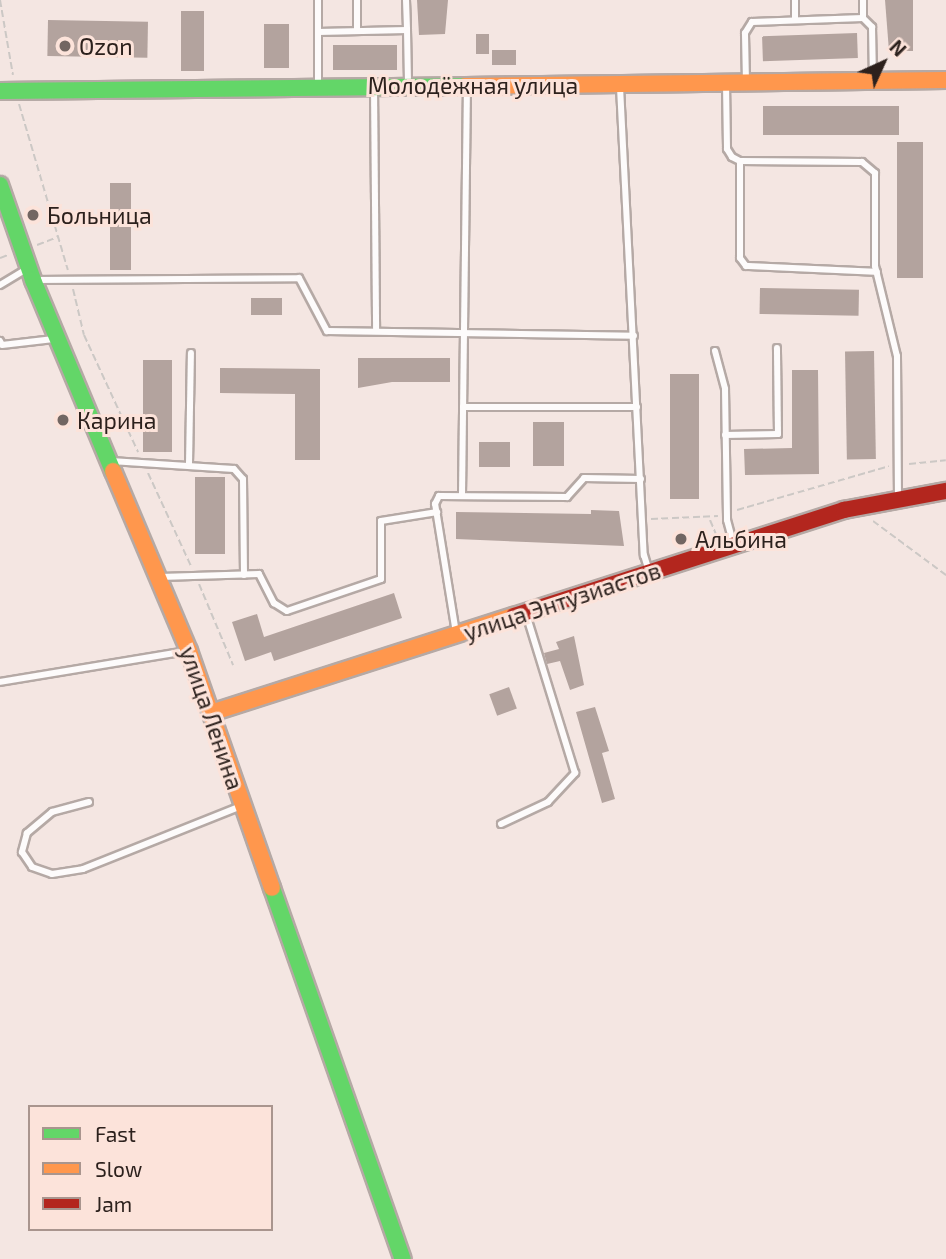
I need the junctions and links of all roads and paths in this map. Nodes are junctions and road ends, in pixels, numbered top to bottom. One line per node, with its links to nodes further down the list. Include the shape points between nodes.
1 (0, 0): 21 (path)
2 (318, 0): 11 (lane)
3 (357, 0): 10 (lane)
4 (407, 0): 9 (lane)
5 (795, 0): 8 (lane)
6 (863, 0): 7 (lane)
7 (863, 18): 8 (lane); 13 (lane, via 872,27)
8 (795, 19): 16 (lane, via 757,20 748,27)
9 (407, 30): 10 (lane); 19 (lane)
10 (357, 31): 11 (lane)
11 (318, 32): 17 (lane)
12 (946, 80): 13 (street, Молодёжная улица)
13 (873, 81): 16 (street, Молодёжная улица)
14 (467, 84): 19 (street, Молодёжная улица); 20 (street, Молодёжная улица); 29 (lane)
15 (726, 84): 16 (street, Молодёжная улица); 20 (street, Молодёжная улица); 22 (lane, via 727,149)
16 (746, 84)
17 (318, 85): 18 (street, Молодёжная улица); 21 (street, Молодёжная улица)
18 (374, 85): 19 (street, Молодёжная улица); 28 (lane)
19 (408, 85)
20 (620, 85): 30 (lane)
21 (8, 90): 26 (path)
22 (740, 161): 24 (lane, via 740,258 746,266); 24 (lane, via 862,162 870,167 875,173)
23 (0, 185): 25 (street, улица Ленина)
24 (877, 272): 43 (lane, via 897,356)
25 (31, 274): 26 (lane); 27 (lane); 31 (street, улица Ленина)
26 (70, 279): 28 (lane, via 299,278 327,331); 41 (path, via 84,335)
27 (0, 285)
28 (376, 331): 29 (lane)
29 (464, 333): 30 (lane); 36 (lane)
30 (634, 336): 37 (lane)
31 (57, 339): 32 (lane, via 2,345); 40 (street, улица Ленина)
32 (0, 341)
33 (777, 348): 38 (lane, via 778,434)
34 (715, 351): 38 (lane, via 725,389)
35 (191, 354): 42 (lane)
36 (463, 407): 37 (lane); 47 (lane)
37 (637, 407): 44 (lane)
38 (725, 435): 50 (lane)
39 (946, 460): 43 (path)
40 (110, 461): 41 (lane); 59 (street, улица Ленина)
41 (143, 462): 42 (lane); 58 (path)
42 (188, 464): 56 (lane, via 222,465 243,479)
43 (898, 465): 48 (lane); 50 (path)
44 (641, 479): 47 (lane, via 584,478 567,497); 52 (lane)
45 (946, 483): 48 (street, улица Энтузиастов)
46 (946, 491): 48 (street, улица Энтузиастов)
47 (462, 494): 49 (lane, via 439,496)
48 (906, 496): 54 (street, улица Энтузиастов)
49 (437, 512): 56 (lane, via 382,521 384,571 373,584 287,611 274,603 259,574); 61 (lane)
50 (726, 514): 51 (path); 54 (lane)
51 (710, 519): 52 (path); 54 (path)
52 (643, 520): 55 (lane)
53 (871, 520): 57 (path)
54 (728, 546): 55 (street, улица Энтузиастов)
55 (650, 572): 60 (street, улица Энтузиастов)
56 (244, 575): 58 (lane)
57 (946, 575)
58 (196, 576): 59 (lane); 63 (path)
59 (160, 577): 62 (street, улица Ленина)
60 (525, 612): 61 (street, улица Энтузиастов); 68 (lane, via 575,773 548,802)
61 (457, 635): 65 (street, улица Энтузиастов)
62 (189, 651): 64 (lane); 65 (street, улица Ленина)
63 (233, 665)
64 (0, 682)
65 (211, 713): 67 (street, улица Ленина)
66 (89, 802): 67 (lane, via 52,812 27,833 22,852 32,867 52,874 83,869)
67 (243, 806): 69 (street, улица Ленина)
68 (501, 824)
69 (402, 1259)

